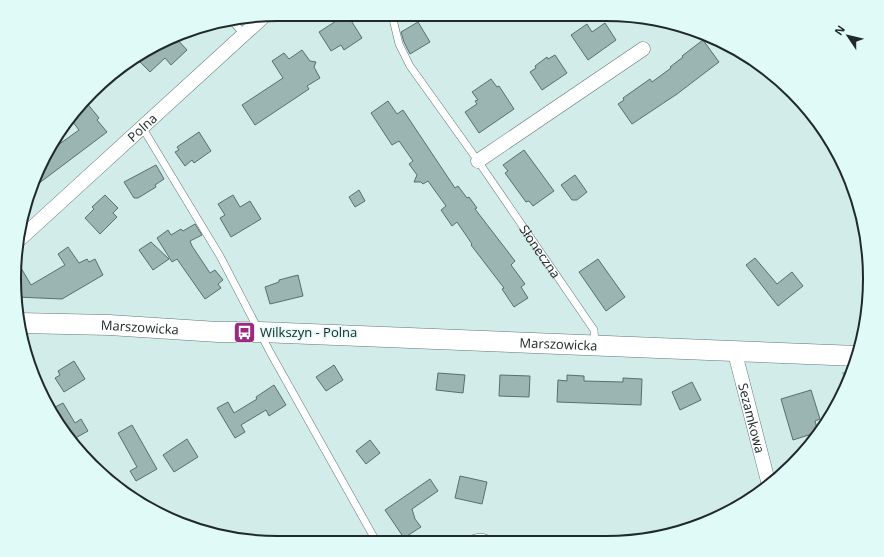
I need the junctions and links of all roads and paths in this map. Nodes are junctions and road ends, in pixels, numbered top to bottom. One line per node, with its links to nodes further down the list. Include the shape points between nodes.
1 (393, 21): 7 (lane, Słoneczna, via 399,44 410,66)
2 (256, 22): 4 (street, Polna)
3 (235, 25): 4 (lane)
4 (244, 34): 6 (street, Polna)
5 (643, 49): 7 (street)
6 (142, 127): 8 (street, Polna); 10 (lane, via 220,256)
7 (478, 161): 11 (lane, Słoneczna, via 594,330)
8 (25, 234)
9 (25, 323): 10 (street, Marszowicka)
10 (260, 332): 11 (street, Marszowicka); 15 (lane)
11 (595, 345): 12 (street, Marszowicka)
12 (736, 351): 13 (street, Marszowicka); 14 (street, Sezamkowa)
13 (851, 356)
14 (767, 478)
15 (373, 536)

